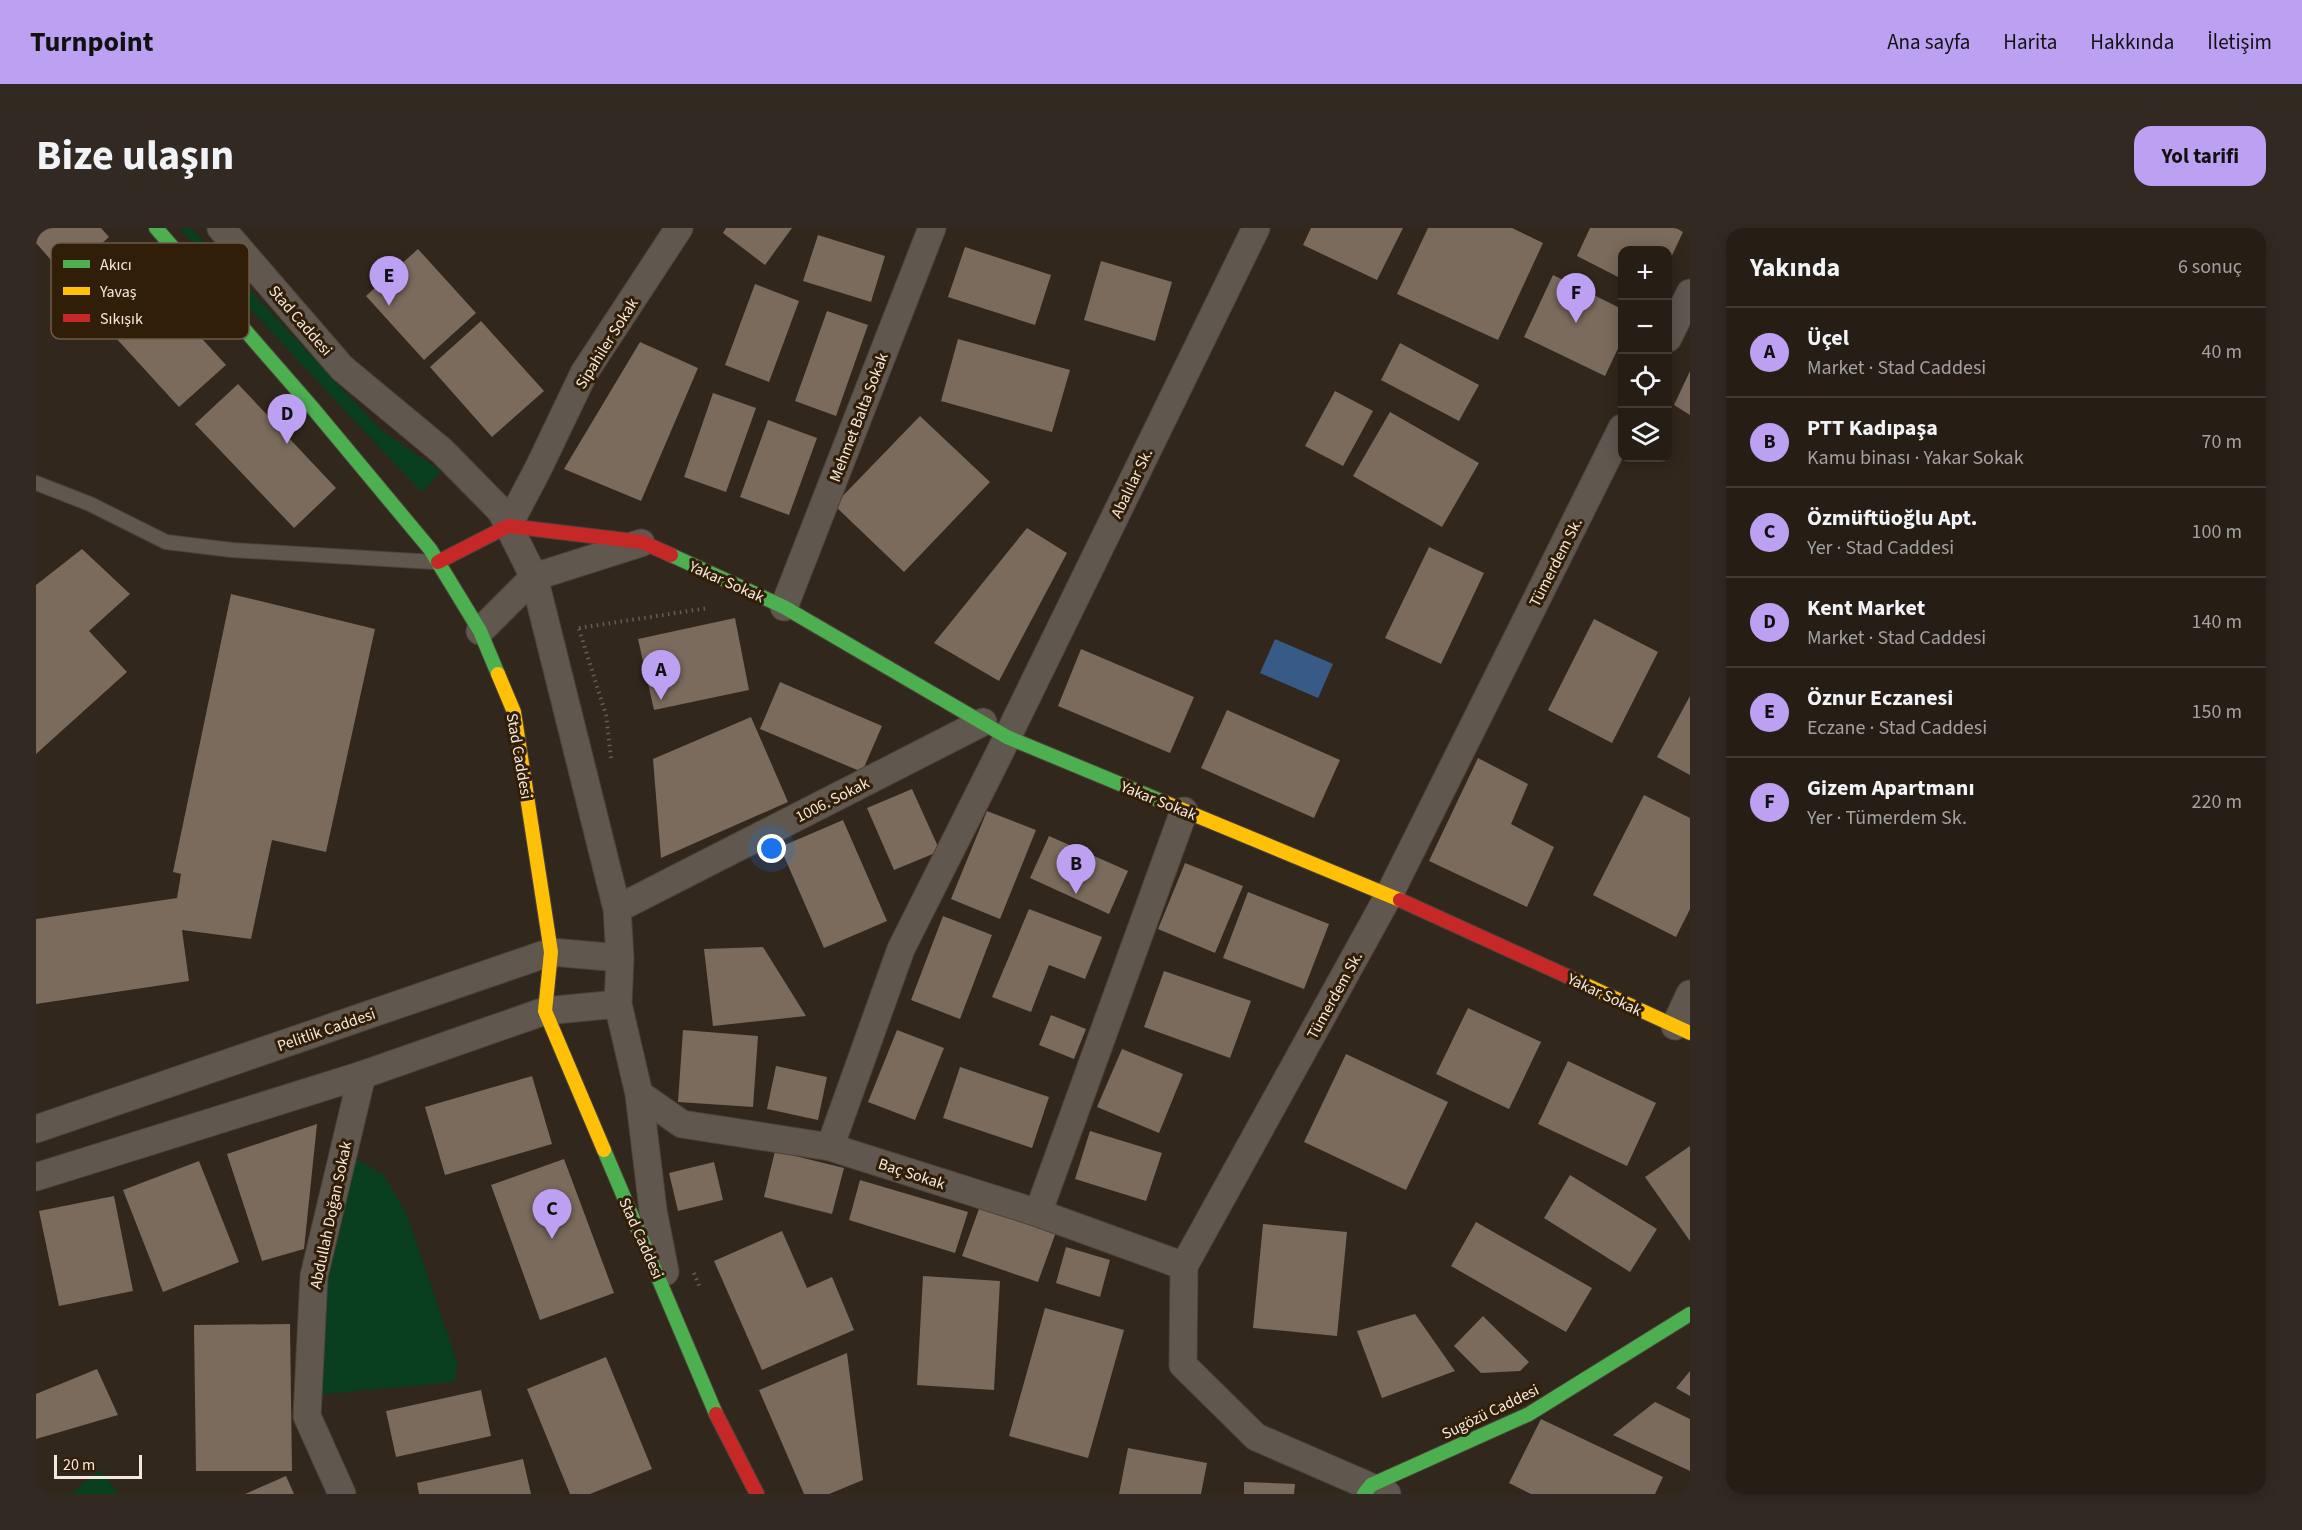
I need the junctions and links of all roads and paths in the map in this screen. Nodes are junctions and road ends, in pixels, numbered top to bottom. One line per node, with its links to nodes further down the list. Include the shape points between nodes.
1 (156, 228): 6 (street, Stad Caddesi)
2 (220, 228): 7 (street, Stad Caddesi)
3 (679, 228): 14 (street, Sipahiler Sokak, via 584,373)
4 (932, 228): 18 (street, Mehmet Balta Sokak)
5 (1256, 228): 22 (street, Abalılar Sk.)
6 (169, 243)
7 (233, 243)
8 (249, 261): 14 (street, Stad Caddesi, via 342,368 442,451 501,511)
9 (1690, 293): 10 (street)
10 (1672, 330)
11 (249, 335): 16 (street, Stad Caddesi)
12 (1618, 438): 25 (street, Tümerdem Sk.)
13 (36, 483): 16 (lane, via 90,504 166,542 232,550)
14 (508, 526): 15 (street, Yakar Sokak); 16 (street); 17 (street, Stad Caddesi)
15 (642, 542): 17 (street); 18 (street, Yakar Sokak)
16 (438, 562): 20 (street, Stad Caddesi)
17 (534, 577): 20 (street); 26 (street, Stad Caddesi)
18 (784, 607): 21 (street, Yakar Sokak)
19 (576, 618): 23 (path, via 606,715)
20 (480, 631): 27 (street, Stad Caddesi, via 514,712)
21 (983, 722): 22 (street, Yakar Sokak); 26 (street, 1006. Sokak)
22 (1007, 737): 24 (street, Yakar Sokak); 36 (street, Abalılar Sk., via 901,949)
23 (611, 762)
24 (1184, 811): 25 (street, Yakar Sokak); 38 (street)
25 (1389, 895): 32 (street, Yakar Sokak); 39 (street, Tümerdem Sk.)
26 (617, 909): 28 (street, Stad Caddesi)
27 (550, 952): 28 (street, Pelitlik Caddesi); 31 (street, Stad Caddesi); 35 (street, Pelitlik Caddesi)
28 (620, 958): 30 (street, Stad Caddesi)
29 (1690, 994): 32 (street)
30 (618, 1004): 31 (street); 34 (street, Stad Caddesi)
31 (546, 1011): 33 (street); 42 (street, Stad Caddesi)
32 (1682, 1030)
33 (362, 1075): 37 (street); 45 (street, Abdullah Doğan Sokak, via 314,1276 307,1416)
34 (639, 1094): 36 (street, Baç Sokak, via 682,1124); 42 (street, Stad Caddesi, via 653,1210)
35 (36, 1129)
36 (830, 1147): 38 (street, Baç Sokak)
37 (36, 1177)
38 (1038, 1213): 39 (street, Baç Sokak)
39 (1184, 1266): 44 (street, Tümerdem Sk., via 1183,1365 1256,1437)
40 (692, 1268): 41 (path)
41 (704, 1298)
42 (671, 1305): 46 (street, Stad Caddesi, via 717,1416)
43 (1690, 1314): 44 (street, Sugözü Caddesi, via 1530,1414)
44 (1374, 1491)
45 (342, 1494)
46 (757, 1494)

